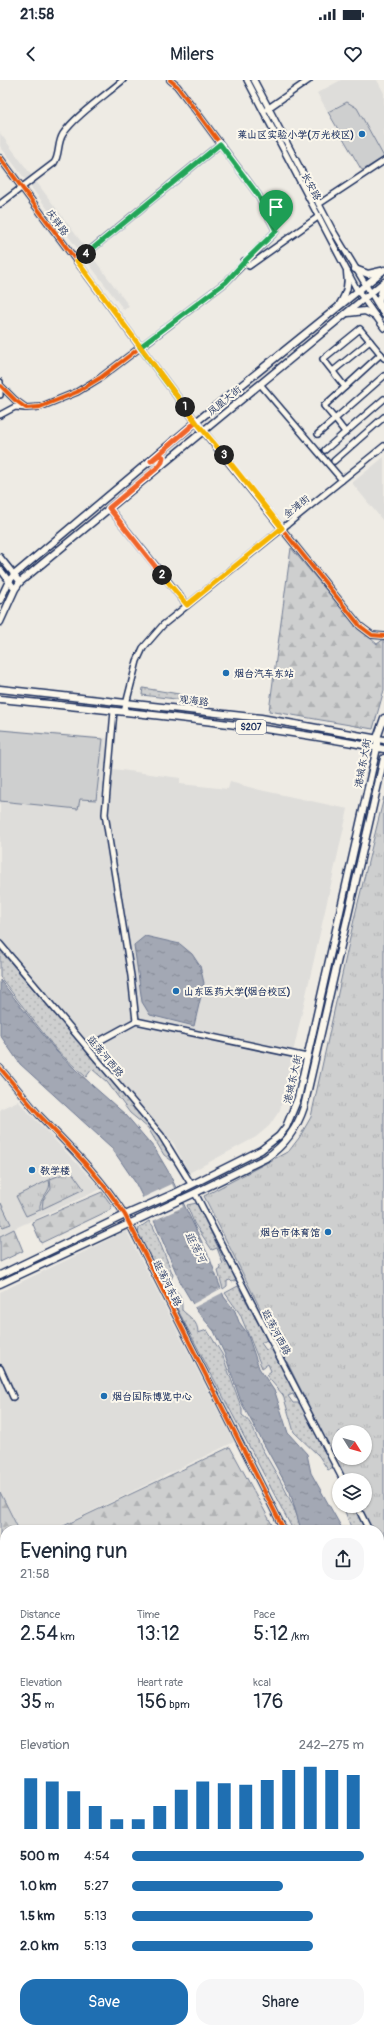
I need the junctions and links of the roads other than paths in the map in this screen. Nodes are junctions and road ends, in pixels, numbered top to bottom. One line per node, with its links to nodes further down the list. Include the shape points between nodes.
1 (123, 80): 11 (street, via 68,128 58,142 54,163)
2 (170, 80): 8 (street)
3 (247, 80): 7 (street, 长安路)
4 (254, 80): 6 (street, 长安路)
5 (309, 80): 6 (street)
6 (268, 108): 7 (street); 13 (street, 长安路)
7 (263, 111): 14 (street, 长安路)
8 (220, 144): 15 (street); 16 (street, via 258,195 276,231)
9 (0, 158): 11 (street, 庆祥路)
10 (384, 161): 13 (street)
11 (22, 187): 12 (street); 15 (street, 庆祥路)
12 (0, 204)
13 (319, 204): 17 (street, 长安路)
14 (318, 217): 16 (street, via 249,266); 19 (street, 长安路)
15 (77, 261): 31 (street, 庆祥路)
16 (244, 261): 31 (street, via 226,282)
17 (355, 269): 18 (main road, via 368,274); 21 (street, 长安路)
18 (384, 270): 21 (main road, 凤凰大街)
19 (347, 272): 22 (street, 长安路); 25 (main road, via 347,291)
20 (384, 283): 23 (main road, 凤凰大街); 26 (main road, via 379,300)
21 (365, 286): 22 (main road, 凤凰大街); 23 (street, 长安路)
22 (358, 292): 24 (street, 长安路); 25 (main road, 凤凰大街)
23 (370, 294): 24 (main road, 凤凰大街); 26 (street, 长安路)
24 (363, 299): 27 (main road, 凤凰大街); 28 (street, 长安路)
25 (336, 310): 36 (main road, 凤凰大街)
26 (383, 313)
27 (343, 316): 28 (main road, via 357,310); 37 (main road, 凤凰大街)
28 (376, 316): 29 (street, 长安路)
29 (384, 328)
30 (370, 341): 32 (street); 33 (street); 33 (street, via 360,329 323,359)
31 (140, 347): 42 (street, via 77,392 40,407); 46 (street, 庆祥路)
32 (382, 356): 38 (street)
33 (333, 371): 38 (street)
34 (384, 376): 45 (street)
35 (0, 384): 40 (street); 42 (street)
36 (244, 384): 39 (main road, via 236,392 235,397 240,398); 46 (main road, 凤凰大街)
37 (260, 384): 39 (main road, 凤凰大街); 55 (street)
38 (345, 387): 45 (street, via 324,406)
39 (248, 393): 47 (main road, 凤凰大街)
40 (0, 395)
41 (384, 399): 48 (street)
42 (26, 408): 43 (street, via 16,407)
43 (0, 415)
44 (384, 417): 53 (street)
45 (335, 419): 48 (street); 49 (street)
46 (196, 422): 47 (street, 庆祥路); 52 (main road, 凤凰大街)
47 (203, 430): 54 (main road, 凤凰大街); 57 (street, 庆祥路)
48 (345, 432): 51 (street)
49 (318, 434)
50 (384, 446): 55 (street, 金滩街)
51 (325, 450)
52 (151, 461): 54 (main road, via 159,455 163,457); 59 (main road, 凤凰大街)
53 (334, 461)
54 (157, 468): 56 (main road, 凤凰大街)
55 (342, 480): 57 (street, 金滩街)
56 (109, 508): 60 (main road, 凤凰大街); 67 (street)
57 (282, 528): 67 (street, 金滩街); 69 (street, 庆祥路, via 360,626 372,635)
58 (0, 557): 62 (street)
59 (34, 558): 60 (main road, via 46,553 47,559); 62 (main road, 凤凰大街)
60 (41, 565): 64 (main road, 凤凰大街)
61 (0, 569): 63 (street)
62 (14, 575): 63 (main road, 凤凰大街); 64 (street)
63 (9, 581): 65 (street); 66 (main road, 凤凰大街)
64 (20, 582): 65 (main road, 凤凰大街)
65 (15, 589): 68 (main road, 凤凰大街)
66 (0, 600)
67 (187, 605): 72 (street, 金滩街, via 163,625 143,648 137,661)
68 (0, 622)
69 (384, 636)
70 (0, 688): 72 (main road, 观海路 / S207)
71 (0, 699): 73 (main road, 观海路 / S207)
72 (127, 703): 74 (street, 金滩街); 76 (main road, 观海路 / S207, via 261,718)
73 (114, 710): 74 (main road, 观海路 / S207); 82 (street, via 105,814)
74 (124, 712): 78 (main road, 观海路 / S207, via 260,728)
75 (384, 718): 76 (main road, 港城东大街)
76 (377, 738): 77 (main road, 观海路 / S207); 78 (main road, 港城东大街)
77 (384, 740)
78 (377, 748): 79 (main road, 观海路 / S207); 84 (main road, 港城东大街)
79 (384, 750)
80 (384, 758): 87 (main road, 港城东大街, via 301,1118 292,1133 275,1151)
81 (0, 944): 86 (street, 逛荡河西路, via 161,1135)
82 (136, 1021): 83 (street); 84 (street)
83 (94, 1044)
84 (307, 1057): 86 (main road, 港城东大街, via 295,1109 279,1136 261,1150)
85 (0, 1068): 88 (street, 逛荡河东路, via 101,1180)
86 (191, 1184): 88 (main road, 港城东大街)
87 (195, 1193): 89 (main road, 港城东大街); 96 (street, 逛荡河西路)
88 (124, 1214): 89 (street, 逛荡河东路); 90 (main road, 港城东大街)
89 (129, 1222): 91 (main road, 港城东大街); 98 (street, 逛荡河东路)
90 (38, 1257): 91 (main road); 92 (main road, 港城东大街)
91 (41, 1264): 93 (main road, 港城东大街)
92 (0, 1274)
93 (0, 1284)
94 (0, 1368): 95 (street)
95 (13, 1397)
96 (339, 1473)
97 (360, 1513): 99 (street)
98 (281, 1525)
99 (366, 1525)

